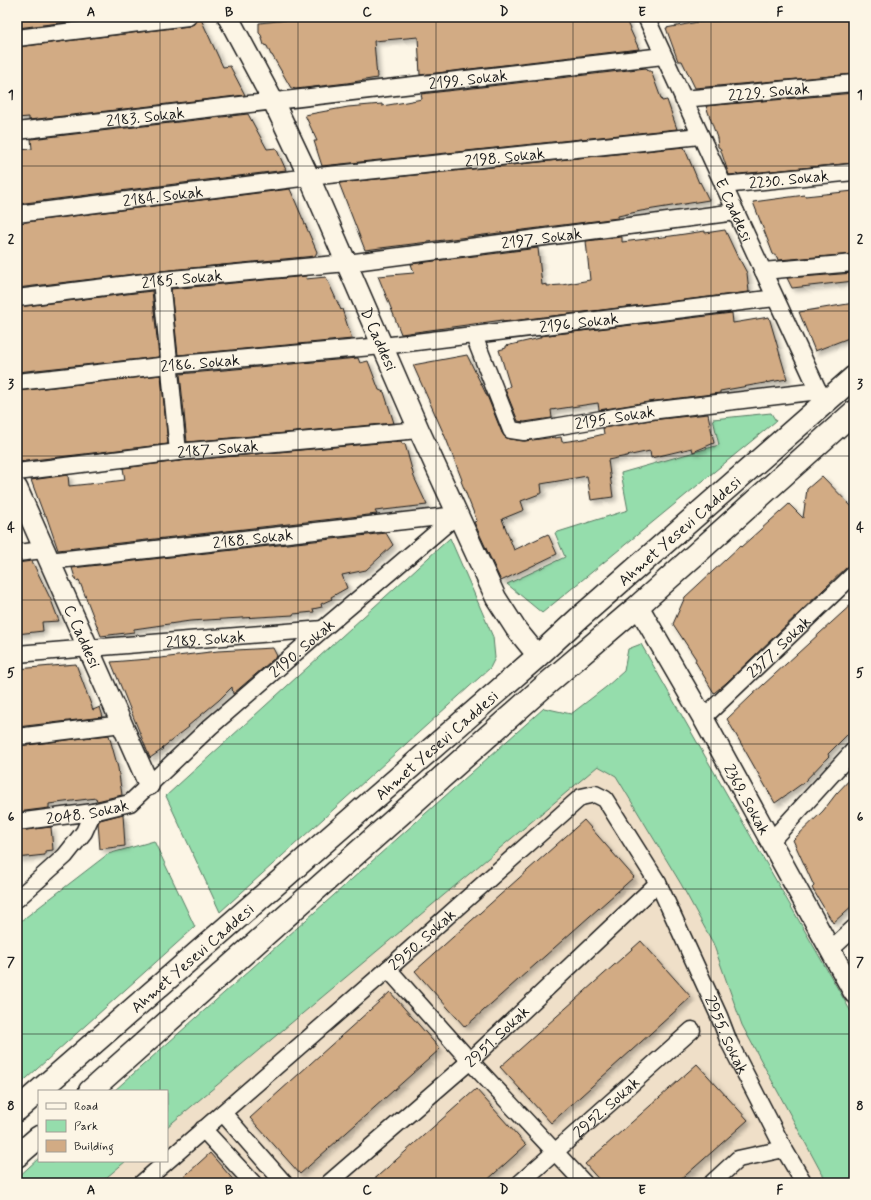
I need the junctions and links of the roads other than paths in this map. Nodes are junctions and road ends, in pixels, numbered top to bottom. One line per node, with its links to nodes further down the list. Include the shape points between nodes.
1 (188, 17): 4 (street)
2 (228, 17): 8 (street, D Caddesi)
3 (646, 17): 5 (street, E Caddesi)
4 (17, 38)
5 (663, 56): 7 (street, E Caddesi); 8 (street, 2199. Sokak)
6 (854, 83): 7 (street, 2229. Sokak)
7 (683, 99): 10 (street, E Caddesi)
8 (273, 101): 9 (street, 2183. Sokak); 12 (street, D Caddesi)
9 (17, 131)
10 (700, 136): 12 (street, 2198. Sokak); 13 (street, E Caddesi)
11 (854, 172): 13 (street, 2230. Sokak)
12 (309, 177): 15 (street, 2184. Sokak); 16 (street, D Caddesi)
13 (723, 185): 14 (street, E Caddesi)
14 (736, 212): 16 (street, 2197. Sokak); 18 (street, E Caddesi)
15 (17, 214)
16 (347, 263): 19 (street, 2185. Sokak); 23 (street, D Caddesi)
17 (854, 263): 18 (street)
18 (763, 271): 21 (street, E Caddesi)
19 (161, 280): 20 (street, 2185. Sokak); 24 (street)
20 (17, 298)
21 (775, 298): 22 (street, 2196. Sokak); 27 (street, E Caddesi)
22 (474, 336): 23 (street, 2196. Sokak); 27 (street, 2195. Sokak, via 512,430 524,432 650,411)
23 (383, 346): 24 (street, 2186. Sokak); 29 (street, D Caddesi)
24 (169, 365): 26 (street, 2186. Sokak); 30 (street)
25 (854, 377): 27 (main road, Ahmet Yesevi Caddesi)
26 (17, 382)
27 (822, 397): 41 (main road, Ahmet Yesevi Caddesi)
28 (854, 412): 37 (main road, Ahmet Yesevi Caddesi)
29 (419, 430): 30 (street, 2187. Sokak); 33 (street, D Caddesi)
30 (178, 452): 31 (street, 2187. Sokak)
31 (17, 472)
32 (17, 488): 35 (street, C Caddesi)
33 (457, 515): 35 (street, 2188. Sokak); 38 (street, 2190. Sokak); 41 (street, D Caddesi, via 496,598 520,635)
34 (17, 553): 35 (street, 2188. Sokak)
35 (47, 556): 39 (street, C Caddesi)
36 (854, 574): 43 (street, 2377. Sokak)
37 (638, 606): 42 (main road, Ahmet Yesevi Caddesi); 43 (street, 2369. Sokak)
38 (323, 629): 39 (street, 2189. Sokak); 47 (street, 2190. Sokak, via 210,727)
39 (88, 648): 40 (street, 2189. Sokak); 44 (street, C Caddesi)
40 (17, 654)
41 (538, 656): 42 (main road); 51 (main road, via 525,696 364,837); 60 (main road, Ahmet Yesevi Caddesi)
42 (556, 676): 51 (main road, Ahmet Yesevi Caddesi)
43 (703, 718): 50 (street, 2369. Sokak)
44 (122, 724): 45 (street); 47 (street, C Caddesi)
45 (17, 737)
46 (854, 750): 50 (street)
47 (150, 785): 48 (street, 2048. Sokak, via 130,803)
48 (93, 812): 49 (street, 2048. Sokak); 53 (street, via 84,832 65,856)
49 (17, 822)
50 (772, 841): 55 (street, 2369. Sokak)
51 (362, 849): 61 (main road, Ahmet Yesevi Caddesi)
52 (658, 883): 56 (street, 2950. Sokak, via 605,799 595,794 581,797); 59 (street, 2951. Sokak); 67 (street, 2955. Sokak, via 729,1042)
53 (17, 900)
54 (854, 928): 55 (street)
55 (830, 950): 57 (street, 2369. Sokak)
56 (388, 969): 59 (street); 64 (street, 2950. Sokak)
57 (854, 993)
58 (692, 1030): 68 (street, 2952. Sokak)
59 (470, 1061): 68 (street); 75 (street, 2951. Sokak)
60 (40, 1090)
61 (91, 1090)
62 (38, 1092): 63 (main road, Ahmet Yesevi Caddesi)
63 (17, 1110)
64 (223, 1112): 65 (street, 2950. Sokak); 74 (street)
65 (203, 1129): 70 (street, 2950. Sokak); 73 (street)
66 (38, 1138): 69 (main road)
67 (784, 1149): 78 (street, via 738,1159); 79 (street, 2955. Sokak)
68 (555, 1151): 76 (street, 2952. Sokak); 77 (street)
69 (17, 1156)
70 (168, 1160)
71 (166, 1162): 72 (street, 2950. Sokak)
72 (142, 1183)
73 (253, 1183)
74 (284, 1183)
75 (329, 1183)
76 (520, 1183)
77 (584, 1183)
78 (712, 1183)
79 (804, 1183)

